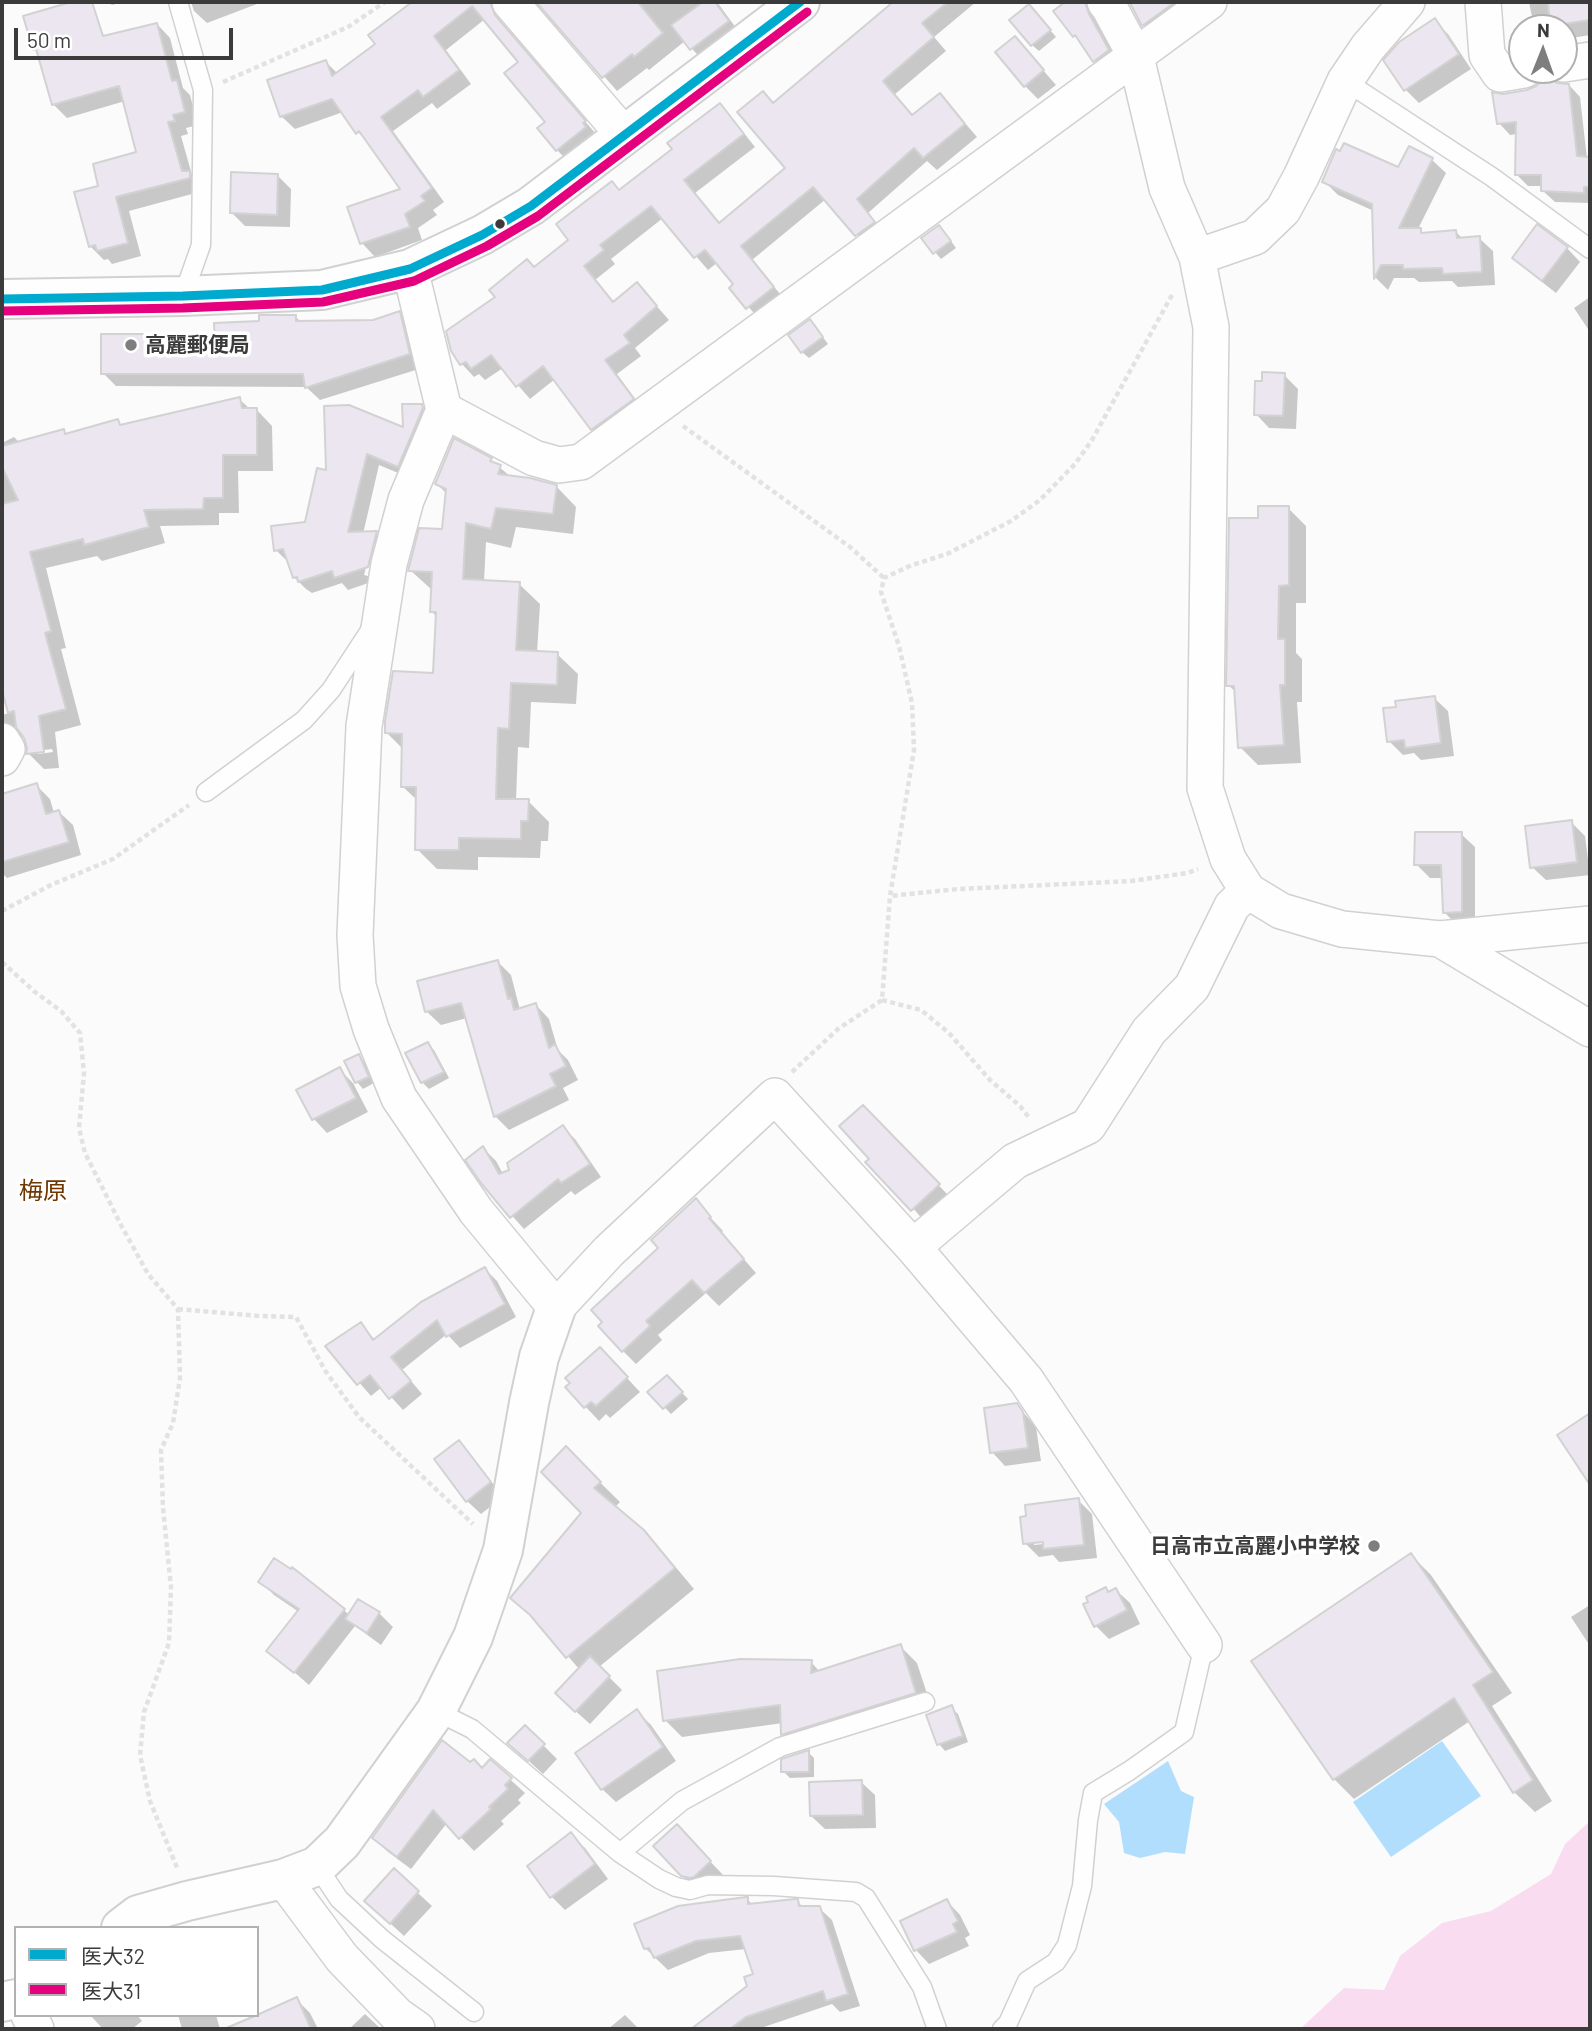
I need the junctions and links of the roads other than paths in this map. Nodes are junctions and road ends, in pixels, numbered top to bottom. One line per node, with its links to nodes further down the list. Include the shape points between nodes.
1 (178, 2): 15 (lane, via 203,90 201,245)
2 (510, 2): 11 (street)
3 (800, 2): 11 (main road)
4 (1105, 2): 8 (street)
5 (1209, 2): 8 (street)
6 (1407, 2): 10 (street)
7 (1483, 2): 9 (street, via 1487,55 1500,74)
8 (1136, 57): 13 (street, via 1167,188); 17 (street, via 581,462 559,465 534,458)
9 (1508, 73)
10 (1345, 81): 12 (lane, via 1492,177); 13 (street, via 1283,210 1255,237)
11 (624, 135): 14 (main road, via 531,206)
12 (1590, 249)
13 (1197, 257): 22 (street, via 1210,327 1205,788 1228,859)
14 (410, 269): 15 (main road, via 322,290); 17 (street)
15 (183, 296): 16 (main road)
16 (2, 299)
17 (444, 410): 18 (street, via 406,500)
18 (381, 615): 21 (lane, via 331,690 304,720); 27 (street, via 365,726 355,935 358,986 399,1098 476,1211)
19 (2, 741): 20 (street, via 7,749)
20 (2, 758)
21 (206, 792)
22 (1248, 891): 24 (street, via 1281,911 1342,929); 26 (street, via 1232,906 1192,987 1149,1031 1088,1126 1015,1161)
23 (1590, 924): 24 (street)
24 (1440, 939): 25 (street)
25 (1590, 1030)
26 (913, 1247): 27 (street, via 775,1096 609,1251); 28 (street, via 1026,1380)
27 (556, 1308): 30 (main road, via 539,1357 503,1550 473,1637)
28 (1204, 1645): 37 (lane, via 1184,1732 1093,1793 1082,1886 1067,1945 1056,1962 1027,1981)
29 (925, 1702): 31 (lane, via 780,1747 682,1801)
30 (436, 1711): 31 (lane, via 472,1729); 32 (main road, via 342,1842)
31 (620, 1853): 36 (lane, via 659,1879 690,1890 708,1885 856,1892 866,1898 922,1987)
32 (300, 1873): 33 (main road, via 138,1915); 34 (lane, via 339,1899); 35 (street, via 342,1958 397,2015)
33 (124, 1926)
34 (474, 2012)
35 (417, 2029)
36 (937, 2029)
37 (1002, 2029)

